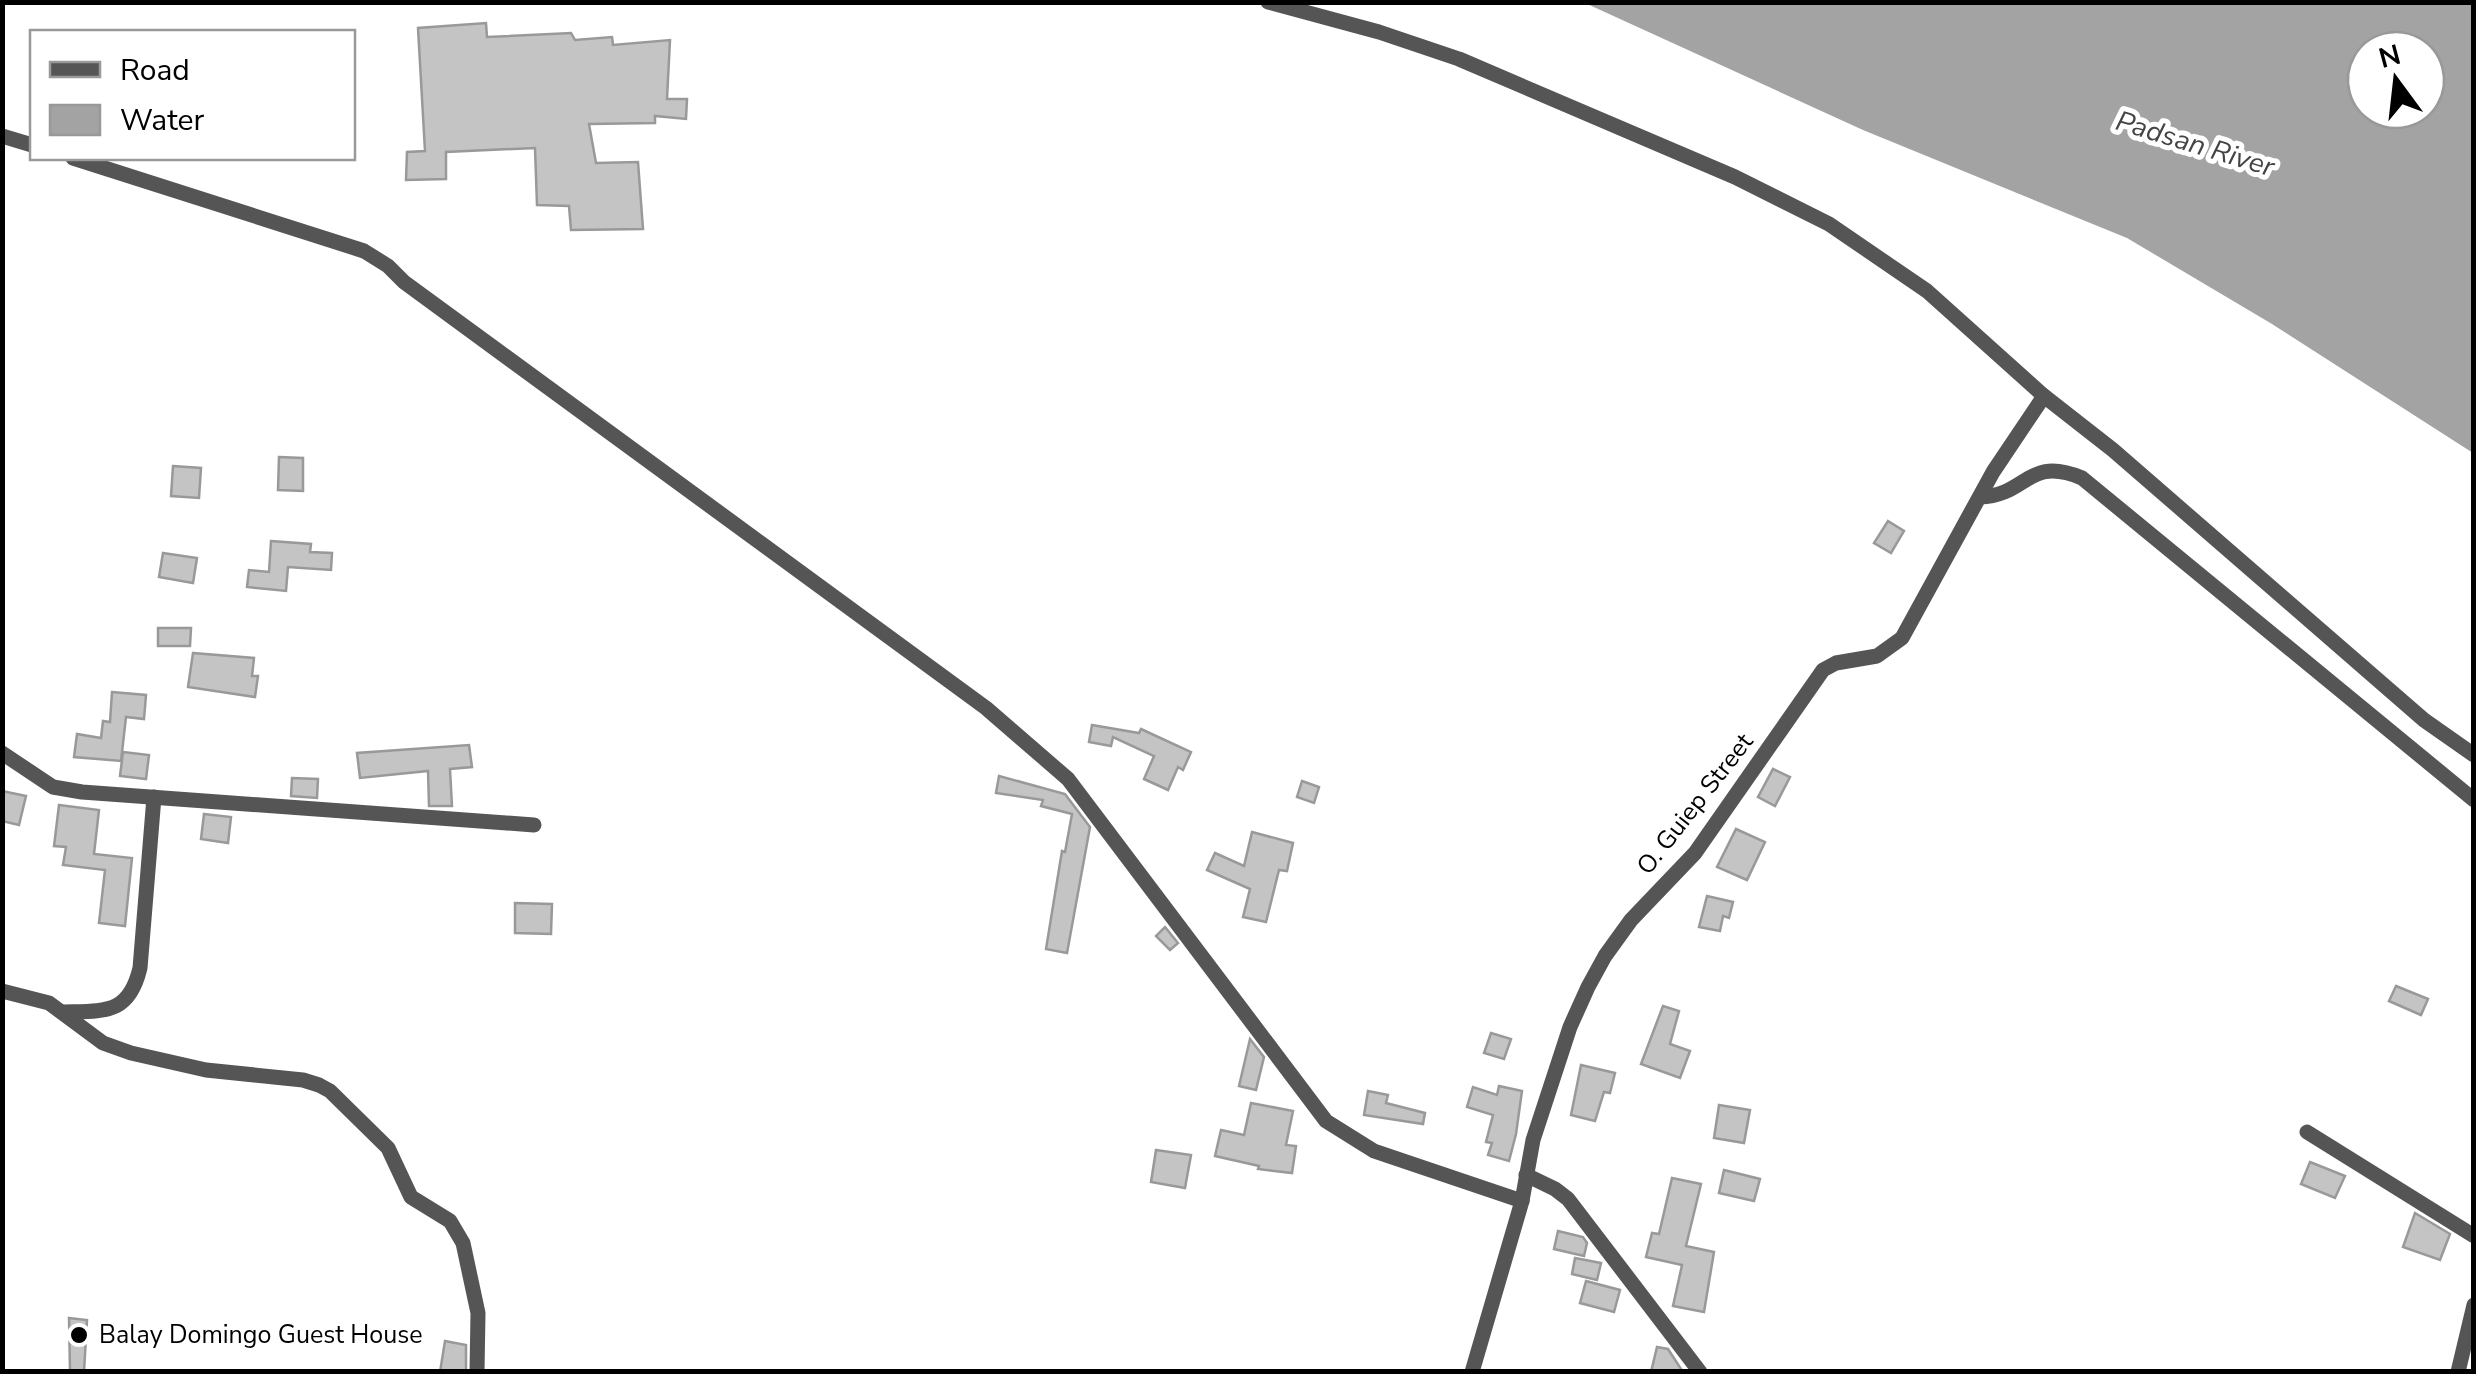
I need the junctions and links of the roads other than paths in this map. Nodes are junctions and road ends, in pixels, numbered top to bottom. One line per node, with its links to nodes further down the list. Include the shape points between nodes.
1 (1268, 2): 5 (street, via 1459,59 1829,224 1927,291)
2 (2, 136): 3 (street)
3 (30, 144)
4 (79, 160): 16 (street, via 364,252 388,266 1045,756 1326,1122 1374,1151)
5 (2044, 396): 6 (street, O. Guiep Street); 8 (street)
6 (1980, 497): 10 (street, via 2006,493 2035,472 2082,478); 15 (street, O. Guiep Street, via 1902,638 1877,656 1822,670 1695,853 1605,956 1570,1028)
7 (2, 753): 9 (street, via 53,786)
8 (2474, 756)
9 (154, 797): 11 (street); 13 (street, via 135,988 114,1008)
10 (2474, 800)
11 (534, 825)
12 (2, 991): 13 (street)
13 (64, 1012): 19 (street, via 103,1043 131,1053 206,1070 303,1080 330,1092 388,1148 411,1197 450,1221 463,1242 478,1313)
14 (2307, 1132): 17 (street)
15 (1526, 1174): 16 (street, O. Guiep Street); 21 (street, via 1561,1192)
16 (1522, 1202): 20 (street, O. Guiep Street)
17 (2474, 1236)
18 (2474, 1305): 22 (street)
19 (476, 1372)
20 (1472, 1372)
21 (1700, 1372)
22 (2458, 1372)

